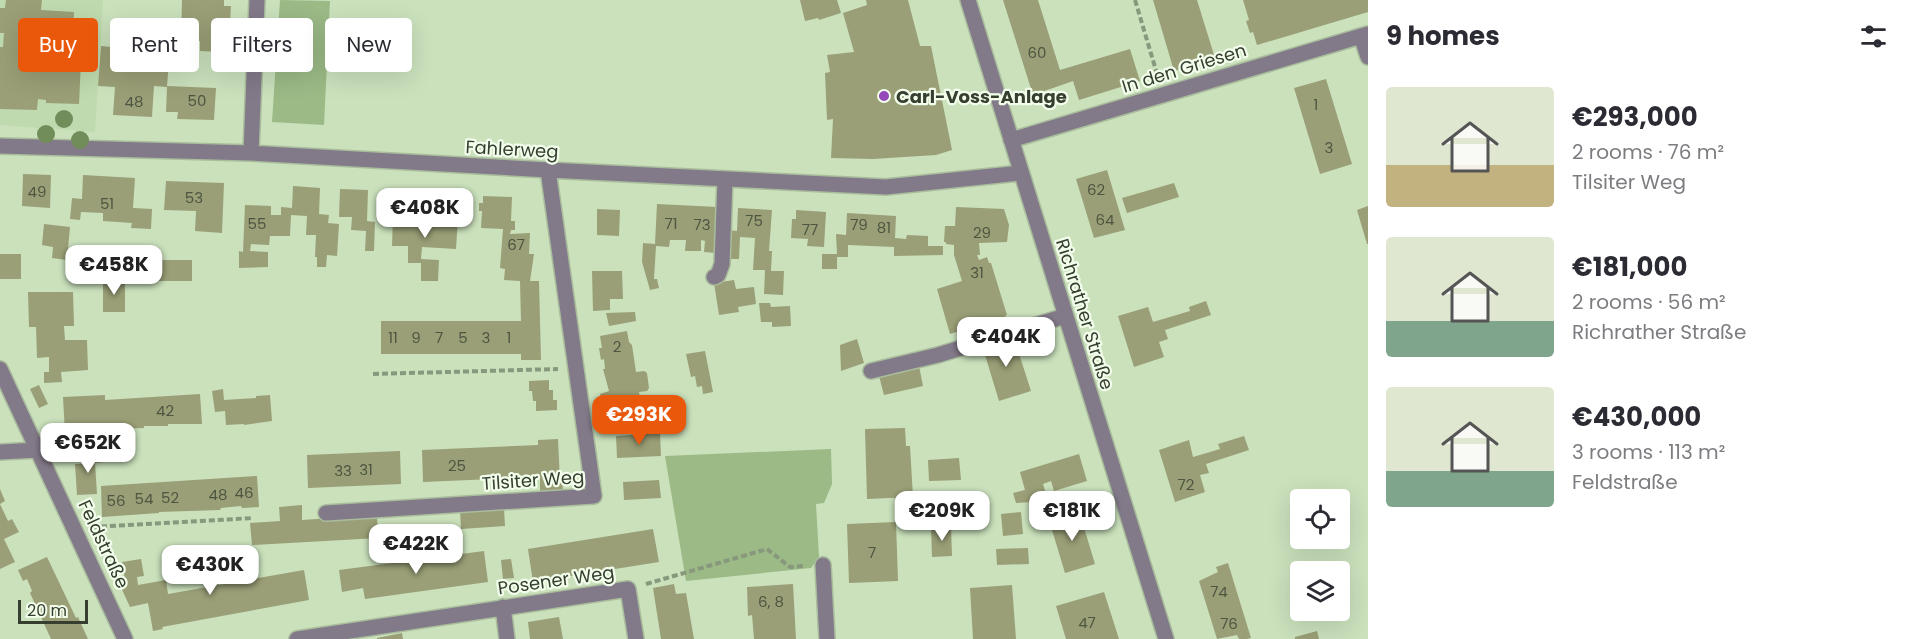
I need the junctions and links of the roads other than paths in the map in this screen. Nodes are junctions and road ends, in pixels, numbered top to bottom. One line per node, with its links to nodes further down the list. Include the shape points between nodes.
1 (257, 0): 7 (street)
2 (968, 0): 5 (street, Richrather Straße)
3 (1365, 35): 4 (street); 5 (street, In den Griesen)
4 (1368, 57)
5 (1011, 141): 9 (street, Richrather Straße)
6 (0, 146): 7 (street, Fahlerweg)
7 (251, 153): 8 (street, Fahlerweg)
8 (548, 170): 10 (street, Fahlerweg); 17 (street, Tilsiter Weg, via 594,496)
9 (1021, 173): 10 (street, Fahlerweg, via 886,188); 12 (street, Richrather Straße)
10 (725, 179): 11 (street, via 722,264)
11 (714, 277)
12 (1065, 316): 14 (street); 26 (street, Richrather Straße)
13 (0, 369): 15 (street, Feldstraße)
14 (871, 371)
15 (38, 450): 16 (street); 21 (street, Feldstraße)
16 (0, 452)
17 (326, 513)
18 (823, 565): 25 (street)
19 (503, 607): 20 (street, Posener Weg); 23 (street); 24 (street, Posener Weg, via 628,589)
20 (359, 634): 22 (street, Posener Weg)
21 (125, 639)
22 (297, 639)
23 (507, 639)
24 (636, 639)
25 (827, 639)
26 (1166, 639)

